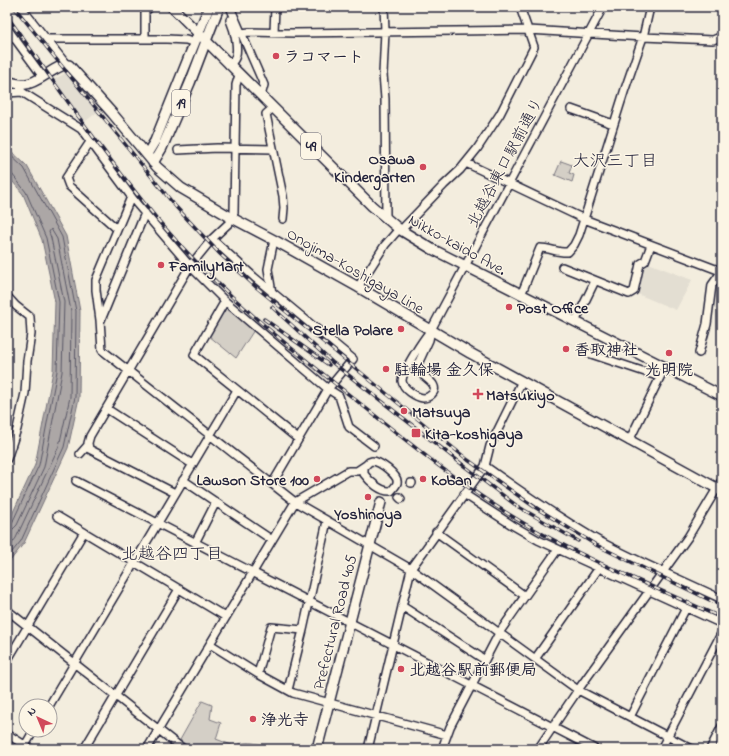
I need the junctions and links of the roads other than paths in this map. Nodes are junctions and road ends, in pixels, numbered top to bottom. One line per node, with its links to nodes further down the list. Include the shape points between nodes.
1 (22, 7): 12 (street)
2 (150, 7): 23 (street, via 145,12)
3 (172, 7): 18 (main road, Nikko-kaido Ave. / 49)
4 (210, 7): 18 (main road, 19)
5 (219, 7): 24 (main road, 19)
6 (275, 7): 16 (street)
7 (384, 7): 15 (street)
8 (520, 7): 14 (street)
9 (603, 7): 17 (street, 北越谷東口駅前通り)
10 (650, 7): 20 (street)
11 (230, 8): 19 (street)
12 (27, 11): 22 (street)
13 (7, 28): 29 (street)
14 (528, 30): 15 (street); 17 (street); 43 (street, via 534,48 500,114)
15 (385, 31): 16 (street); 48 (street, via 383,74)
16 (274, 32): 19 (street)
17 (588, 33): 20 (street); 44 (street, 北越谷東口駅前通り)
18 (198, 34): 24 (main road, Nikko-kaido Ave. / 49); 25 (main road, 19)
19 (238, 34): 27 (street, via 235,60); 33 (street, via 264,85)
20 (643, 37): 21 (street, via 713,40); 36 (street)
21 (722, 38)
22 (46, 39): 23 (street); 26 (street)
23 (145, 39): 25 (street, via 186,40)
24 (206, 42): 27 (main road, Nikko-kaido Ave. / 49); 42 (main road, 19, via 162,148)
25 (195, 43): 41 (main road, 19, via 155,141)
26 (66, 64): 29 (main road); 41 (main road, Onojima-Koshigaya Line, via 73,68)
27 (229, 65): 28 (main road, Nikko-kaido Ave. / 49)
28 (239, 75): 33 (main road, Nikko-kaido Ave. / 49); 38 (street, via 236,85)
29 (43, 77): 31 (main road)
30 (7, 81): 31 (main road)
31 (20, 88): 32 (street); 37 (street, via 81,129)
32 (7, 93)
33 (261, 96): 34 (main road, Nikko-kaido Ave. / 49)
34 (273, 108): 39 (street, via 266,114); 48 (main road, Nikko-kaido Ave. / 49)
35 (571, 109): 36 (street)
36 (614, 124): 50 (street)
37 (90, 142): 45 (street); 51 (street, via 66,178 69,186)
38 (236, 149): 39 (street); 40 (street); 47 (street)
39 (273, 149): 49 (street, via 283,196)
40 (178, 150)
41 (146, 154): 42 (main road, Onojima-Koshigaya Line)
42 (153, 162): 47 (main road, Onojima-Koshigaya Line, via 181,188)
43 (466, 163): 44 (street); 52 (street)
44 (509, 183): 50 (street); 57 (street, 北越谷東口駅前通り)
45 (132, 197): 46 (street); 51 (street)
46 (145, 213): 56 (street); 66 (street)
47 (232, 218): 53 (street); 54 (main road, Onojima-Koshigaya Line)
48 (386, 218): 52 (main road, Nikko-kaido Ave. / 49)
49 (283, 219)
50 (584, 219): 55 (street); 63 (street, via 574,245 568,252 540,248)
51 (117, 229): 66 (street, via 96,280)
52 (400, 229): 57 (main road, Nikko-kaido Ave. / 49); 61 (street, via 385,245)
53 (212, 239): 56 (street); 62 (street)
54 (274, 240): 61 (main road, Onojima-Koshigaya Line); 62 (street, via 268,269)
55 (650, 245): 59 (street); 60 (street, via 645,261 640,264 634,291 630,294)
56 (190, 266): 65 (street); 72 (street)
57 (465, 266): 63 (main road, Nikko-kaido Ave. / 49); 68 (street, 北越谷東口駅前通り)
58 (562, 267): 60 (street)
59 (721, 273): 70 (street, via 712,285 707,324)
60 (595, 281): 67 (street)
61 (358, 287): 68 (main road, Onojima-Koshigaya Line)
62 (272, 293): 75 (street, via 353,359)
63 (521, 295): 67 (main road, Nikko-kaido Ave. / 49)
64 (7, 296): 84 (street, via 30,317 31,334 25,393)
65 (225, 301): 75 (street); 76 (street, via 194,355)
66 (100, 320): 72 (street, via 102,350)
67 (575, 322): 71 (main road, Nikko-kaido Ave. / 49)
68 (431, 330): 68 (street, via 418,368 434,388 431,395 423,398 406,388 402,380); 74 (main road, Onojima-Koshigaya Line)
69 (586, 352): 73 (street)
70 (699, 353)
71 (665, 367): 73 (street); 77 (main road, Nikko-kaido Ave. / 49)
72 (128, 370): 78 (street); 79 (street)
73 (660, 377): 81 (street)
74 (522, 381): 81 (main road, Onojima-Koshigaya Line); 89 (street, via 490,446)
75 (328, 389): 80 (street); 83 (street, via 339,396 349,427)
76 (237, 390): 79 (street); 80 (street)
77 (722, 396)
78 (107, 408): 82 (street); 87 (street)
79 (209, 435): 87 (street); 94 (street)
80 (298, 439): 94 (street)
81 (630, 441): 96 (main road, Onojima-Koshigaya Line)
82 (87, 445): 85 (street); 98 (street, via 89,449)
83 (374, 446)
84 (9, 447): 86 (street)
85 (80, 454)
86 (7, 459)
87 (192, 464): 92 (street)
88 (366, 465): 90 (street); 91 (street, via 363,470); 97 (street, via 376,461 395,475 397,482)
89 (485, 466): 99 (street); 116 (street, via 572,525 610,547)
90 (357, 471): 91 (street); 101 (street, via 348,471)
91 (365, 476): 95 (street)
92 (183, 480): 98 (street); 100 (street)
93 (76, 481): 105 (street)
94 (272, 484): 101 (street)
95 (378, 487): 97 (street); 102 (street)
96 (721, 487): 116 (street)
97 (391, 491): 102 (street)
98 (175, 493): 105 (street)
99 (464, 494): 107 (street); 111 (street, via 512,525)
100 (216, 502): 108 (street); 109 (street)
101 (294, 502): 104 (street); 108 (street)
102 (381, 502): 110 (main road, Prefectural Road 405)
103 (57, 516): 106 (street)
104 (327, 521): 110 (street); 121 (street)
105 (157, 523): 109 (street); 112 (street)
106 (84, 532): 112 (street); 128 (street)
107 (436, 532): 114 (street); 119 (street)
108 (272, 540): 115 (street)
109 (196, 543): 115 (street)
110 (369, 545): 114 (street); 126 (main road, Prefectural Road 405)
111 (558, 549): 113 (street); 119 (street)
112 (134, 562): 117 (street); 137 (street)
113 (599, 568): 118 (street); 134 (street)
114 (410, 569): 122 (street); 130 (street)
115 (253, 572): 121 (street); 125 (street)
116 (663, 572): 118 (street); 120 (street)
117 (179, 589): 125 (street); 142 (street)
118 (650, 591): 123 (street); 141 (street)
119 (525, 596): 130 (street)
120 (722, 599)
121 (309, 601): 126 (street); 129 (street)
122 (402, 606): 133 (street); 135 (street)
123 (686, 608): 127 (street); 146 (street)
124 (7, 610): 128 (street)
125 (226, 617): 132 (street)
126 (349, 622): 133 (street); 144 (main road, Prefectural Road 405)
127 (722, 624)
128 (28, 626): 136 (street); 137 (street)
129 (303, 630): 138 (street, via 271,627); 140 (street)
130 (499, 632): 134 (street); 135 (street)
131 (722, 632): 152 (street)
132 (210, 644): 138 (street); 149 (street)
133 (393, 644): 139 (street); 145 (street)
134 (535, 659): 141 (street)
135 (485, 660): 139 (street)
136 (7, 661)
137 (74, 663): 142 (street); 143 (street)
138 (258, 674): 140 (street)
139 (472, 686): 148 (street); 151 (street)
140 (288, 690): 144 (street)
141 (578, 690): 146 (street); 148 (street)
142 (116, 696): 149 (street); 155 (street)
143 (54, 698)
144 (329, 702): 145 (street); 158 (main road, Prefectural Road 405)
145 (376, 716): 151 (street); 159 (street)
146 (630, 717): 152 (street)
147 (722, 726): 165 (street)
148 (553, 727): 161 (street); 162 (street)
149 (159, 730): 156 (street); 157 (street)
150 (7, 734): 154 (street)
151 (447, 735): 160 (street)
152 (668, 736): 163 (street); 164 (street)
153 (30, 738): 154 (street)
154 (26, 748)
155 (84, 749)
156 (147, 749)
157 (183, 749)
158 (317, 749)
159 (368, 749)
160 (442, 749)
161 (538, 749)
162 (595, 749)
163 (661, 749)
164 (692, 749)
165 (710, 749)

